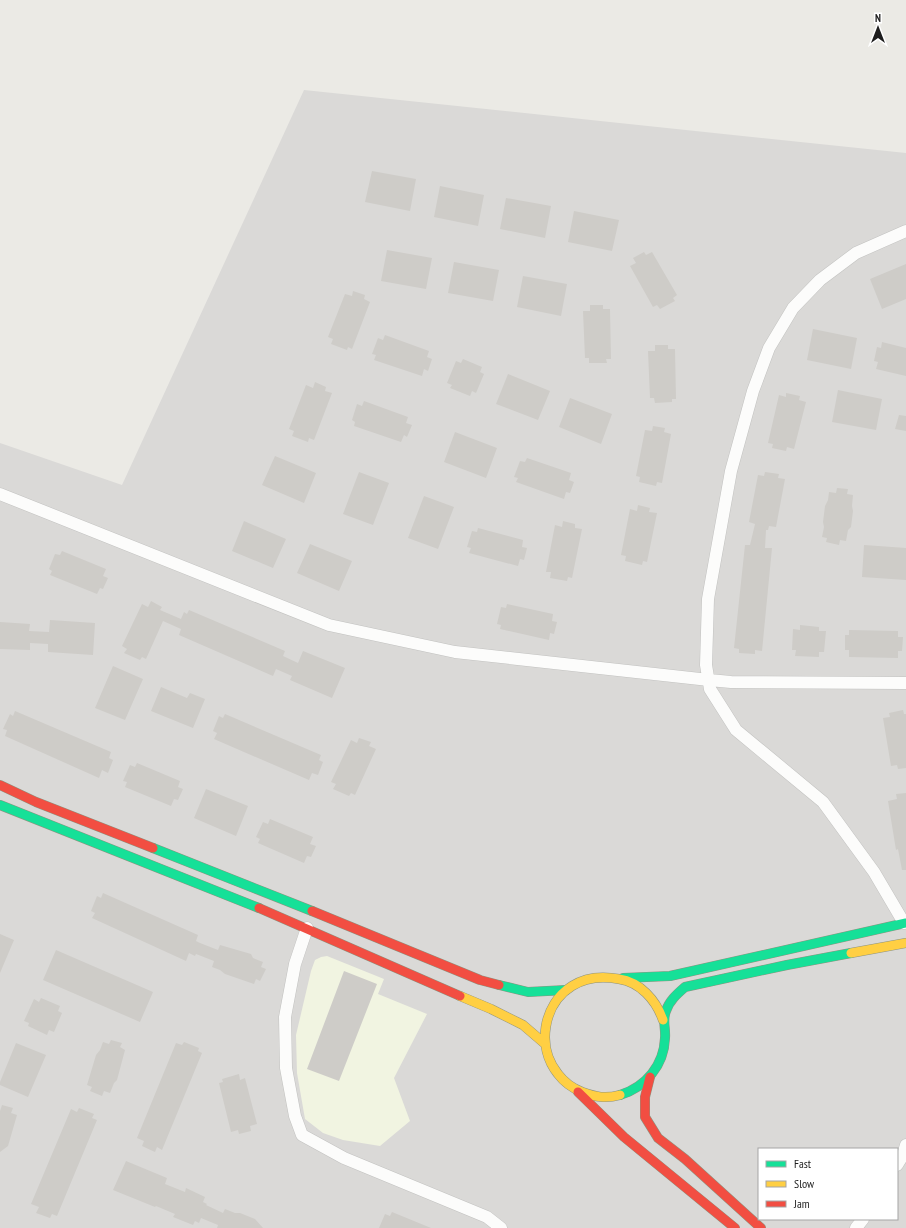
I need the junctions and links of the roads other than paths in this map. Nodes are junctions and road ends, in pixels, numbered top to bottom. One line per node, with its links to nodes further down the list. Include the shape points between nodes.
1 (906, 231): 3 (street, via 856,253 820,280 793,308 769,348 753,391 730,479 708,599 706,665)
2 (0, 494): 3 (street, via 329,625 455,652)
3 (709, 680): 4 (street); 7 (street, via 710,689 736,730 823,802 874,872)
4 (906, 683)
5 (0, 786): 11 (street, via 480,980 528,992)
6 (0, 805): 8 (street)
7 (905, 923): 10 (street, via 670,976)
8 (307, 928): 13 (street, via 523,1025); 19 (street, via 295,964 285,1017 286,1068 295,1116 302,1135 344,1158 487,1217)
9 (906, 943): 12 (street, via 787,965 685,988 673,997 666,1008)
10 (622, 978): 11 (street, via 602,976 583,980); 12 (street, via 640,988 655,1002)
11 (566, 990): 13 (street, via 553,1005 545,1023)
12 (663, 1020): 14 (street, via 666,1040 661,1060)
13 (544, 1043): 15 (street, via 549,1062 560,1078)
14 (650, 1077): 15 (street, via 634,1090 614,1096 595,1096); 21 (street, via 645,1097 645,1117 658,1138)
15 (576, 1090): 20 (street, via 624,1137)
16 (906, 1144): 17 (street)
17 (898, 1163)
18 (862, 1220): 22 (street)
19 (501, 1228)
20 (735, 1228)
21 (761, 1228)
22 (856, 1228)

